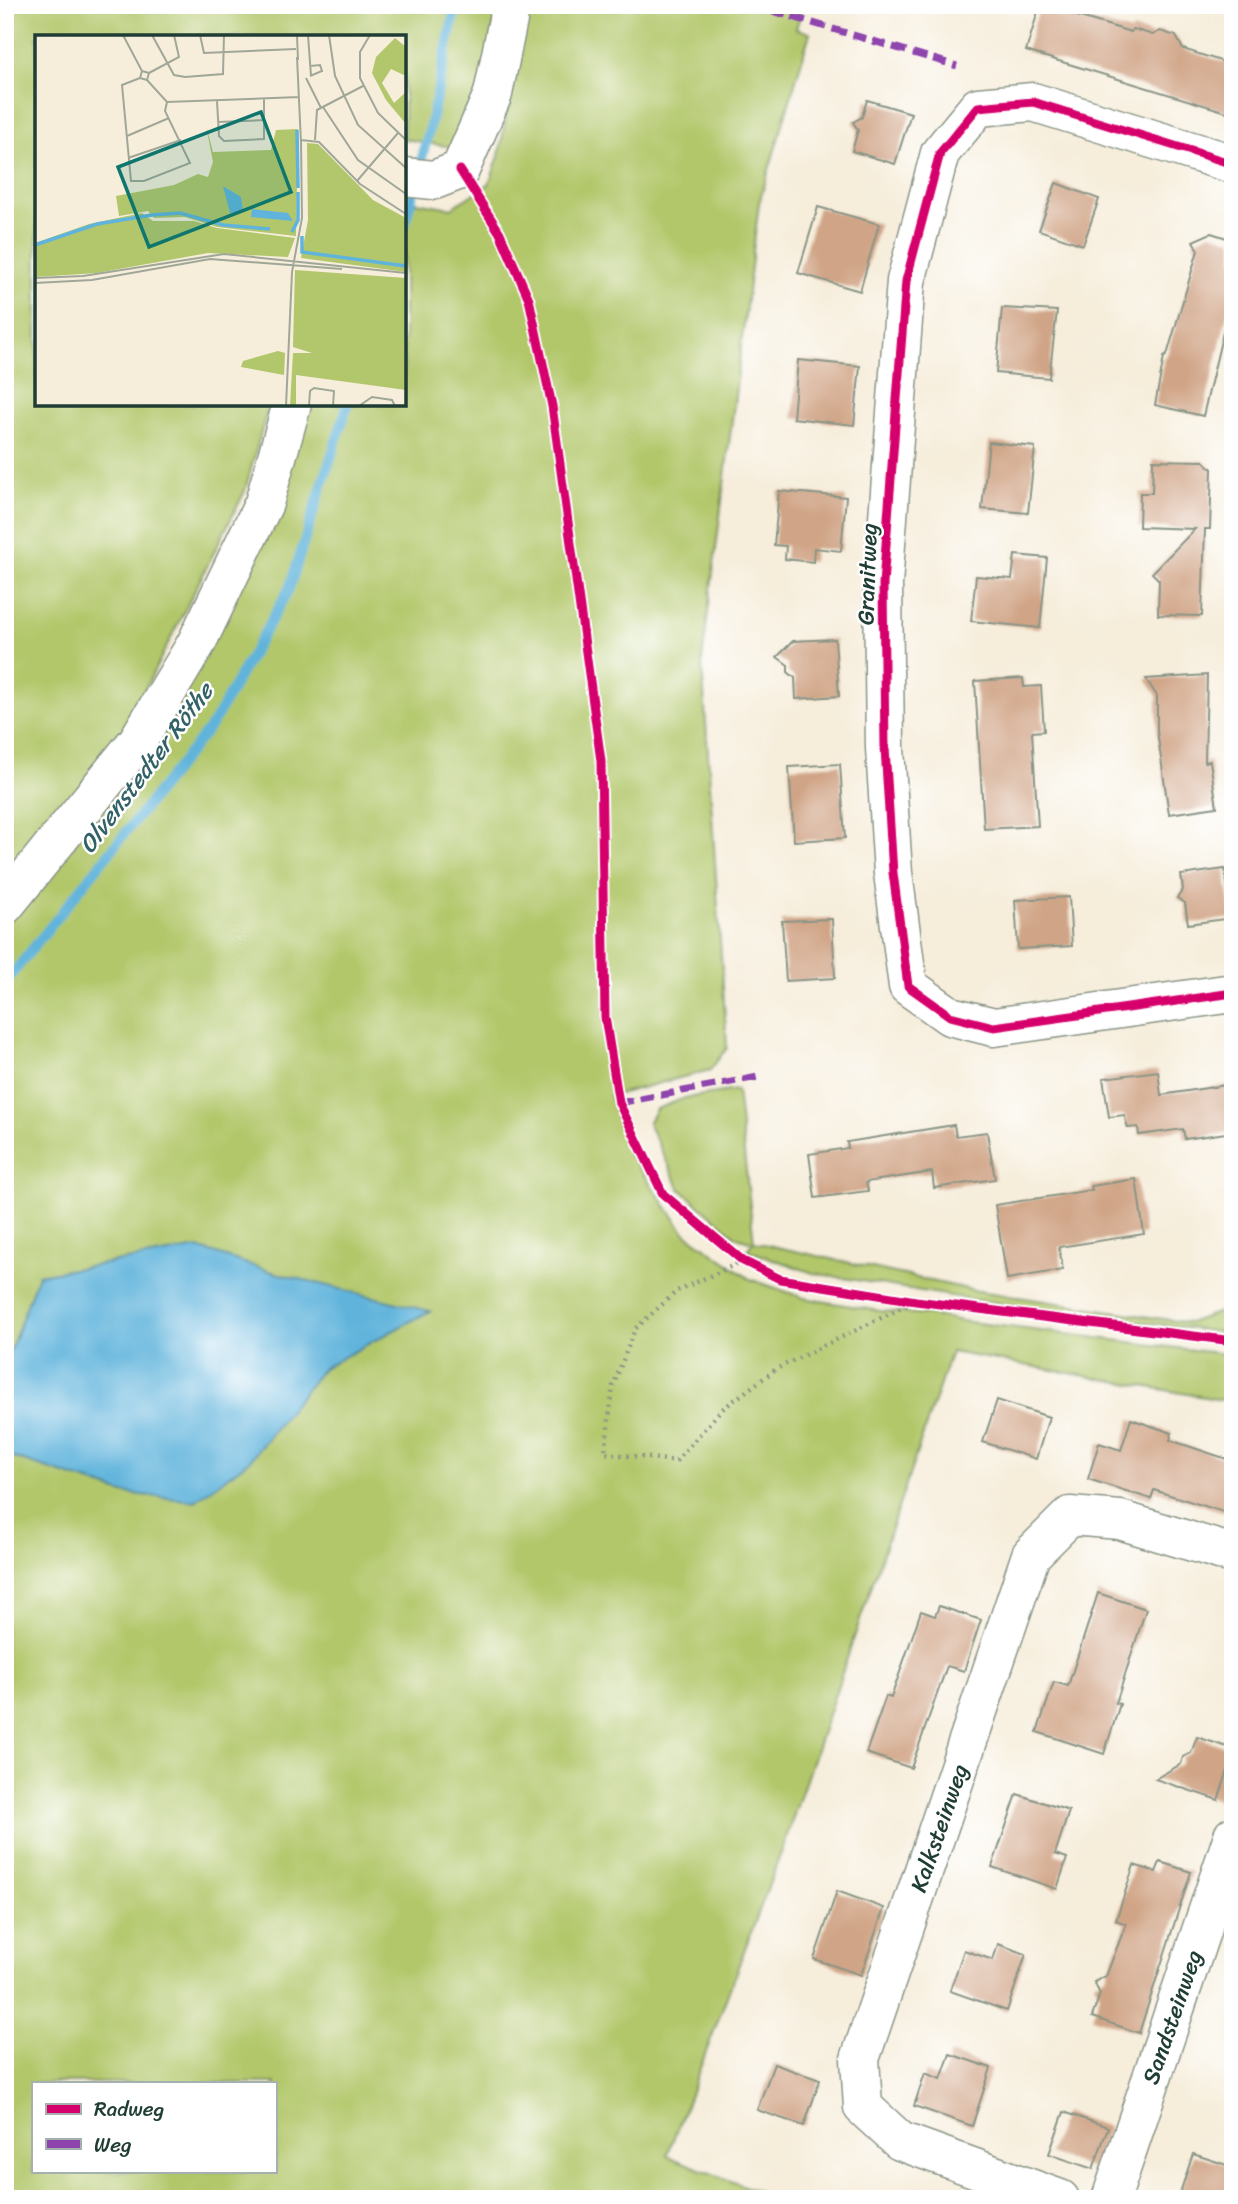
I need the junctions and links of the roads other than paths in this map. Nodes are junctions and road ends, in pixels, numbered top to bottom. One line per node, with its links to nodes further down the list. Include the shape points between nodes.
1 (511, 5): 3 (street, via 493,94 460,170)
2 (1233, 164): 6 (street, Granitweg, via 1033,102 978,107 940,153 906,281 883,584 885,748 908,986 950,1016 994,1027)
3 (419, 179)
4 (291, 406): 5 (street, via 264,503 196,644 136,741)
5 (5, 905)
6 (1233, 993)
7 (1233, 1554): 9 (street, Kalksteinweg, via 1119,1520 1070,1516 1031,1555 860,2059 863,2107 900,2141)
8 (1233, 1836): 10 (street, Sandsteinweg)
9 (1060, 2199)
10 (1111, 2199)

